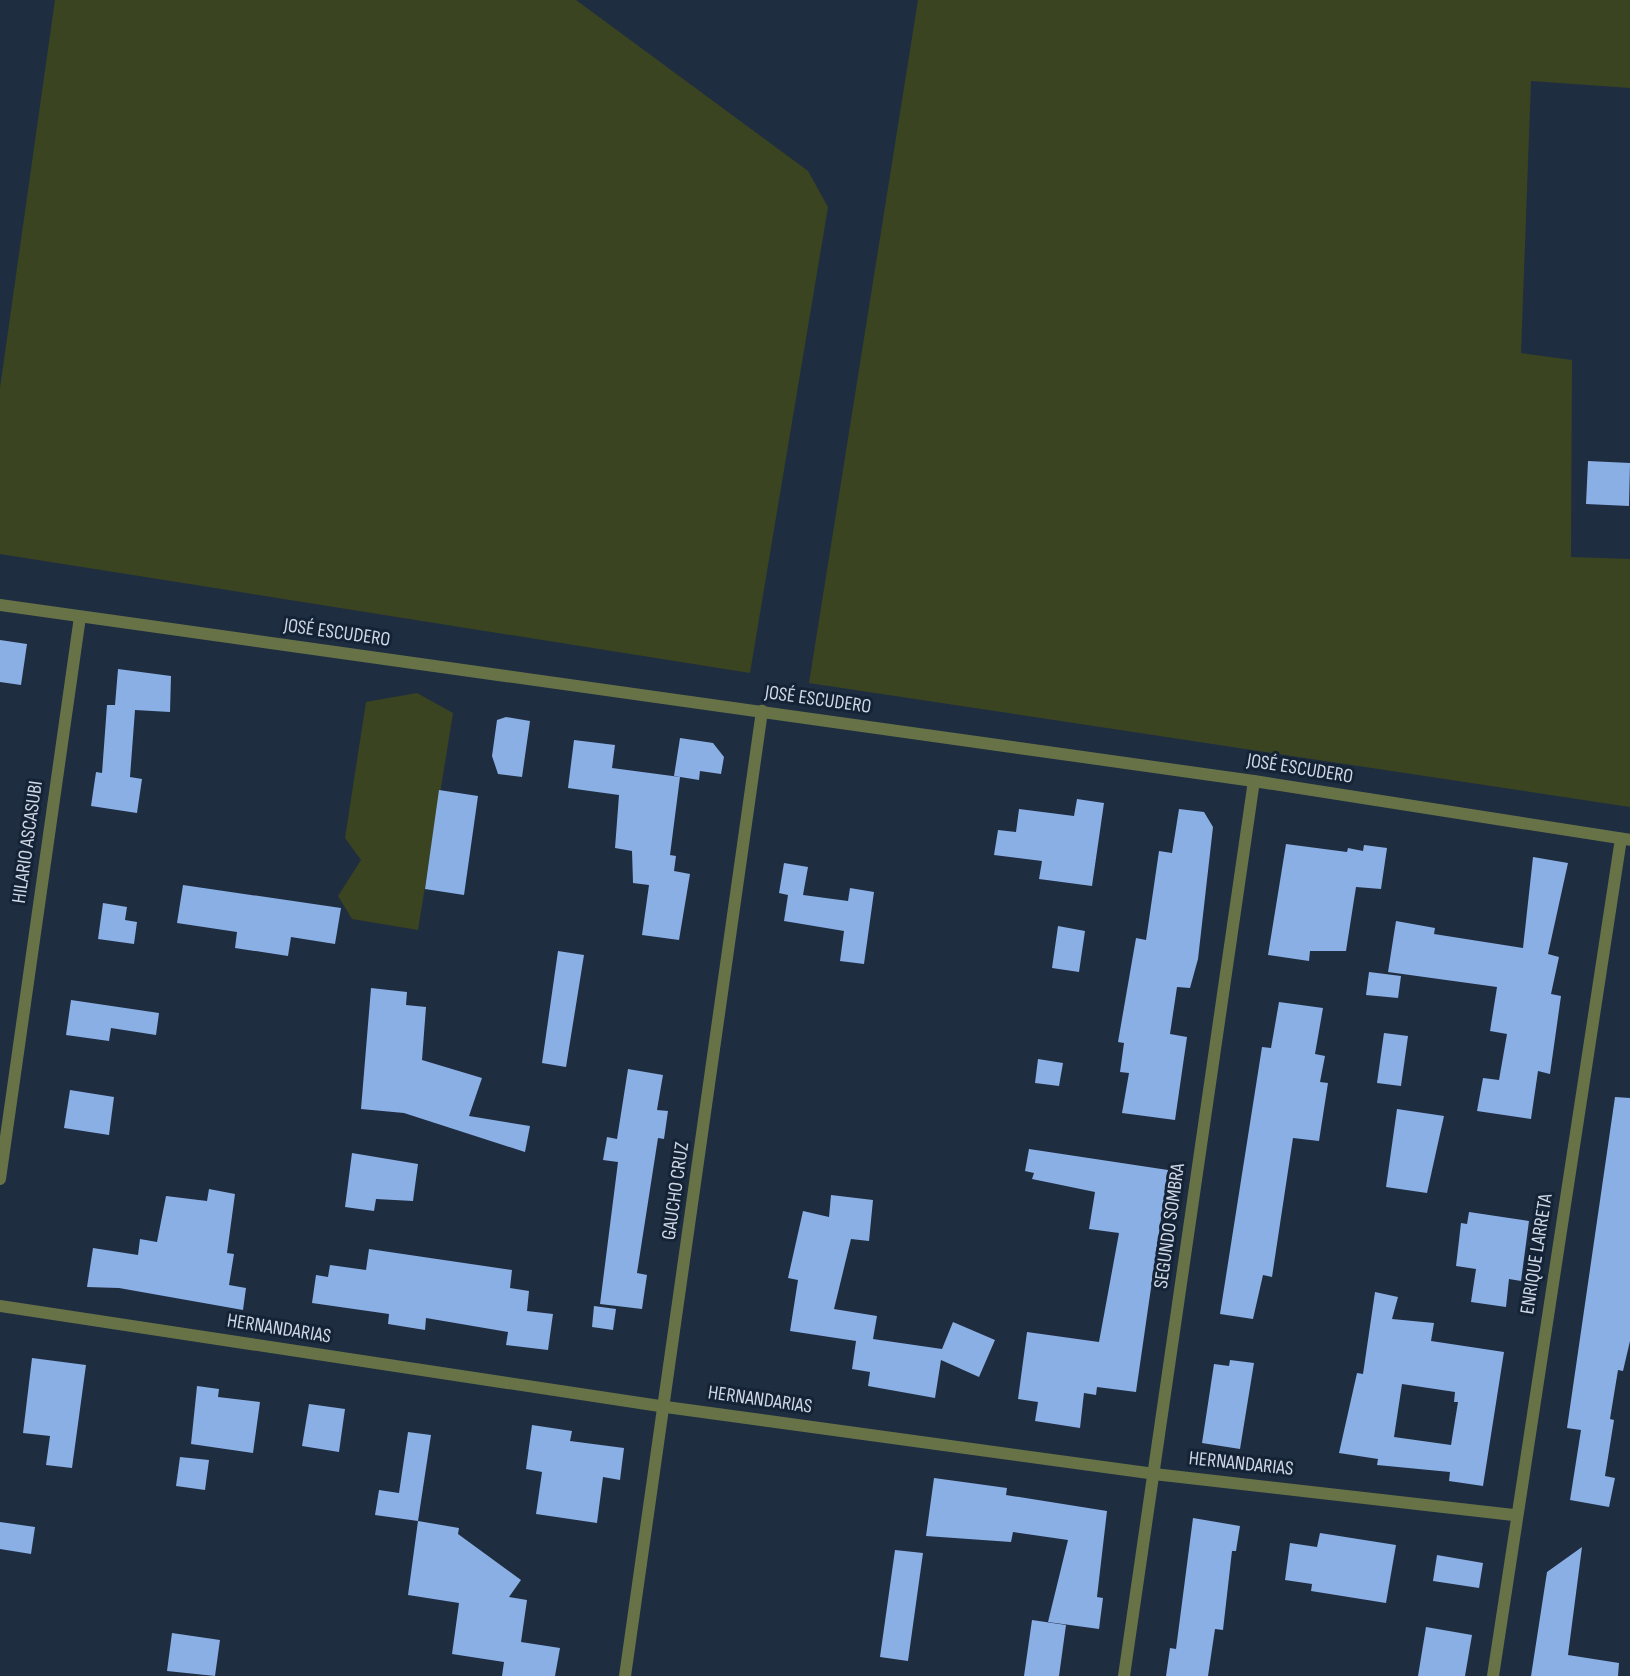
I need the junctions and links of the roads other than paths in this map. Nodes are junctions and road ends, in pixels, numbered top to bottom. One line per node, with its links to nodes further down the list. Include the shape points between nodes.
1 (0, 605): 2 (street, JOSÉ ESCUDERO)
2 (80, 617): 3 (street, JOSÉ ESCUDERO); 6 (street, HILARIO ASCASUBI)
3 (762, 711): 4 (street, JOSÉ ESCUDERO); 8 (street, GAUCHO CRUZ)
4 (1254, 781): 5 (street, JOSÉ ESCUDERO); 9 (street, SEGUNDO SOMBRA)
5 (1625, 839): 10 (street, ENRIQUE LARRETA)
6 (0, 1179)
7 (0, 1306): 8 (street, HERNANDARIAS)
8 (666, 1407): 9 (street, HERNANDARIAS); 11 (street, GAUCHO CRUZ)
9 (1154, 1474): 10 (street, HERNANDARIAS); 12 (street, SEGUNDO SOMBRA)
10 (1516, 1515): 13 (street, ENRIQUE LARRETA)
11 (625, 1676)
12 (1124, 1676)
13 (1493, 1676)

